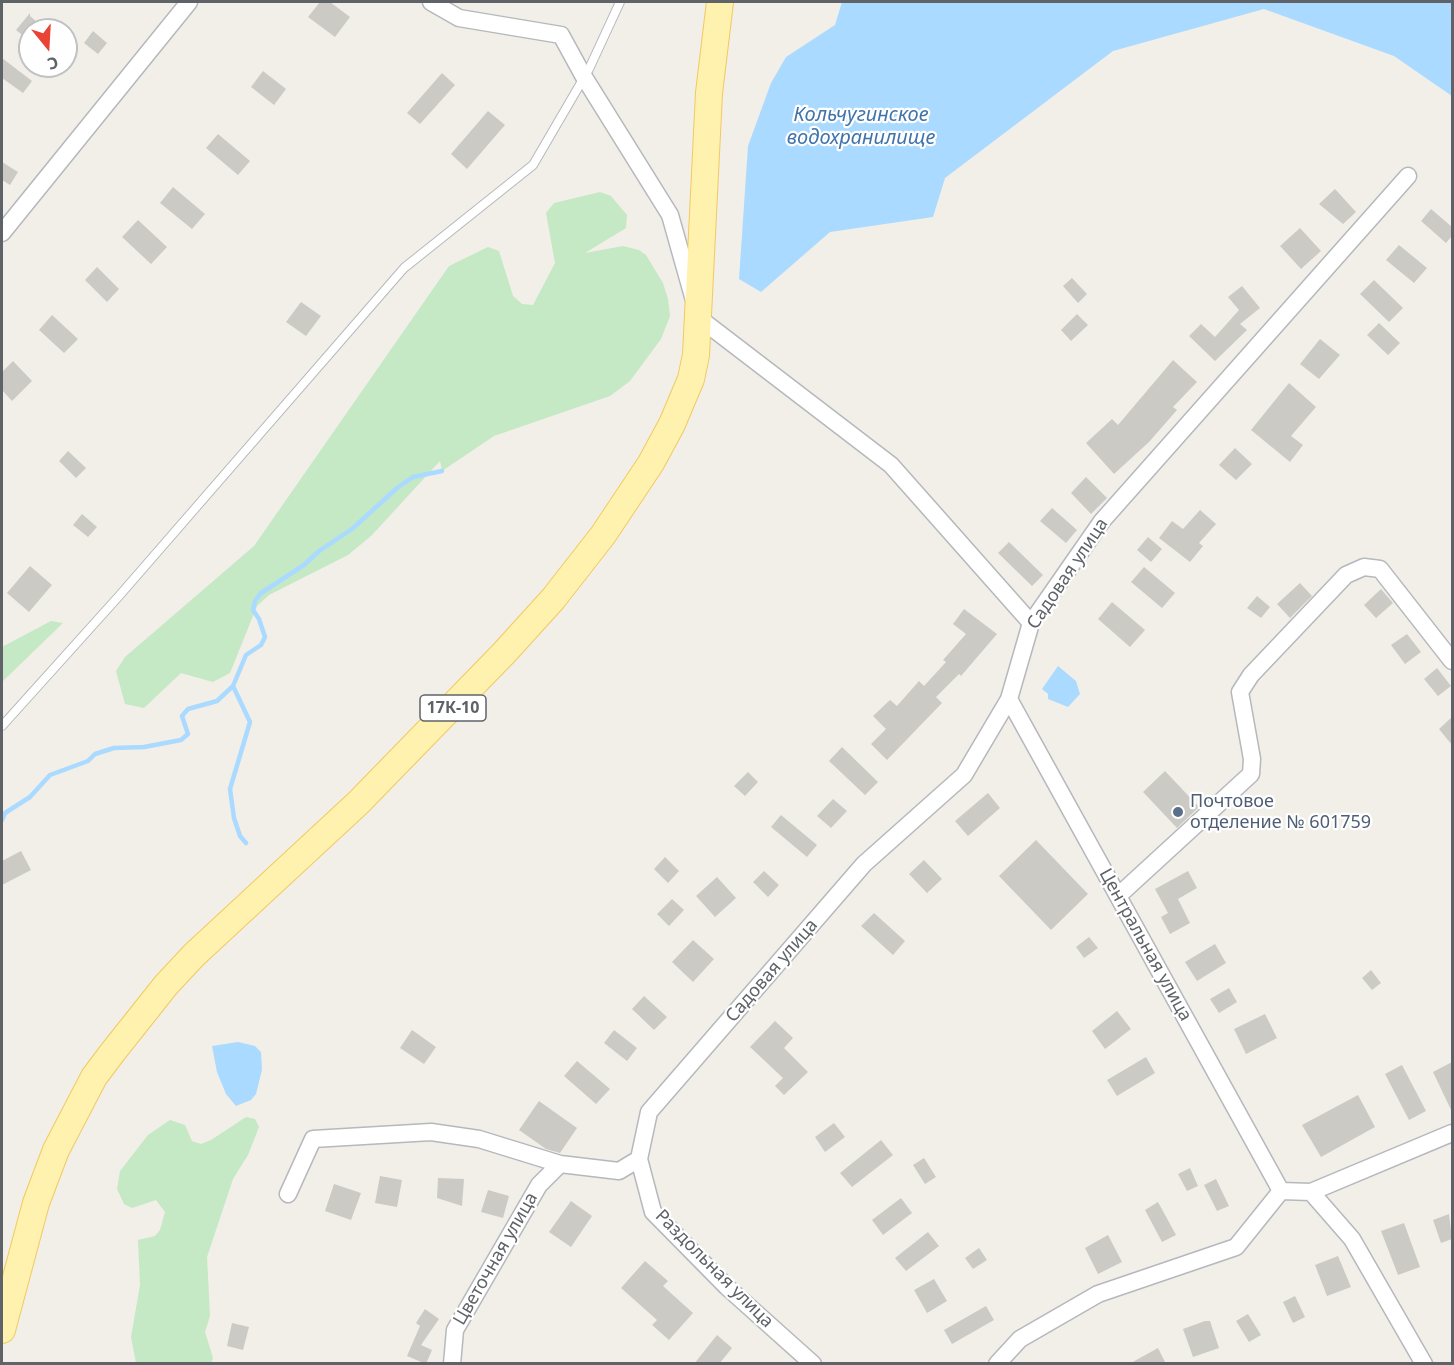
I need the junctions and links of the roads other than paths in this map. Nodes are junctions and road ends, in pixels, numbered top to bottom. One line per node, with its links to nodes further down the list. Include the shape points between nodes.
1 (189, 2): 7 (street)
2 (430, 2): 5 (street, via 459,18 561,35)
3 (620, 2): 5 (lane)
4 (720, 2): 8 (main road, 17К-10, via 709,93)
5 (584, 77): 8 (street, via 670,215); 12 (lane, via 533,165 404,268)
6 (1408, 176): 9 (street, Садовая улица, via 1102,521)
7 (2, 233)
8 (699, 318): 9 (street, via 891,465); 20 (main road, 17К-10, via 691,379 672,424 630,496 553,599 423,739 194,955 94,1077 56,1150 36,1203)
9 (1031, 623): 11 (street, Садовая улица)
10 (1452, 661): 13 (street, via 1380,569 1364,567 1346,575 1251,675 1240,692 1251,774)
11 (1009, 699): 13 (street, Центральная улица); 15 (street, Садовая улица, via 964,775 864,864 649,1112)
12 (2, 726)
13 (1118, 896): 17 (street, Центральная улица)
14 (1452, 1133): 18 (street)
15 (639, 1159): 16 (street, via 619,1171); 22 (street, Раздольная улица, via 653,1212 727,1287)
16 (560, 1164): 19 (street, via 479,1139 431,1132 313,1139); 21 (street, Цветочная улица, via 539,1185 455,1330)
17 (1281, 1191): 18 (street); 23 (street, via 1236,1247 1098,1294 1020,1339)
18 (1311, 1192): 24 (street, via 1352,1239)
19 (288, 1194)
20 (2, 1330)
21 (452, 1364)
22 (813, 1364)
23 (997, 1364)
24 (1424, 1364)

